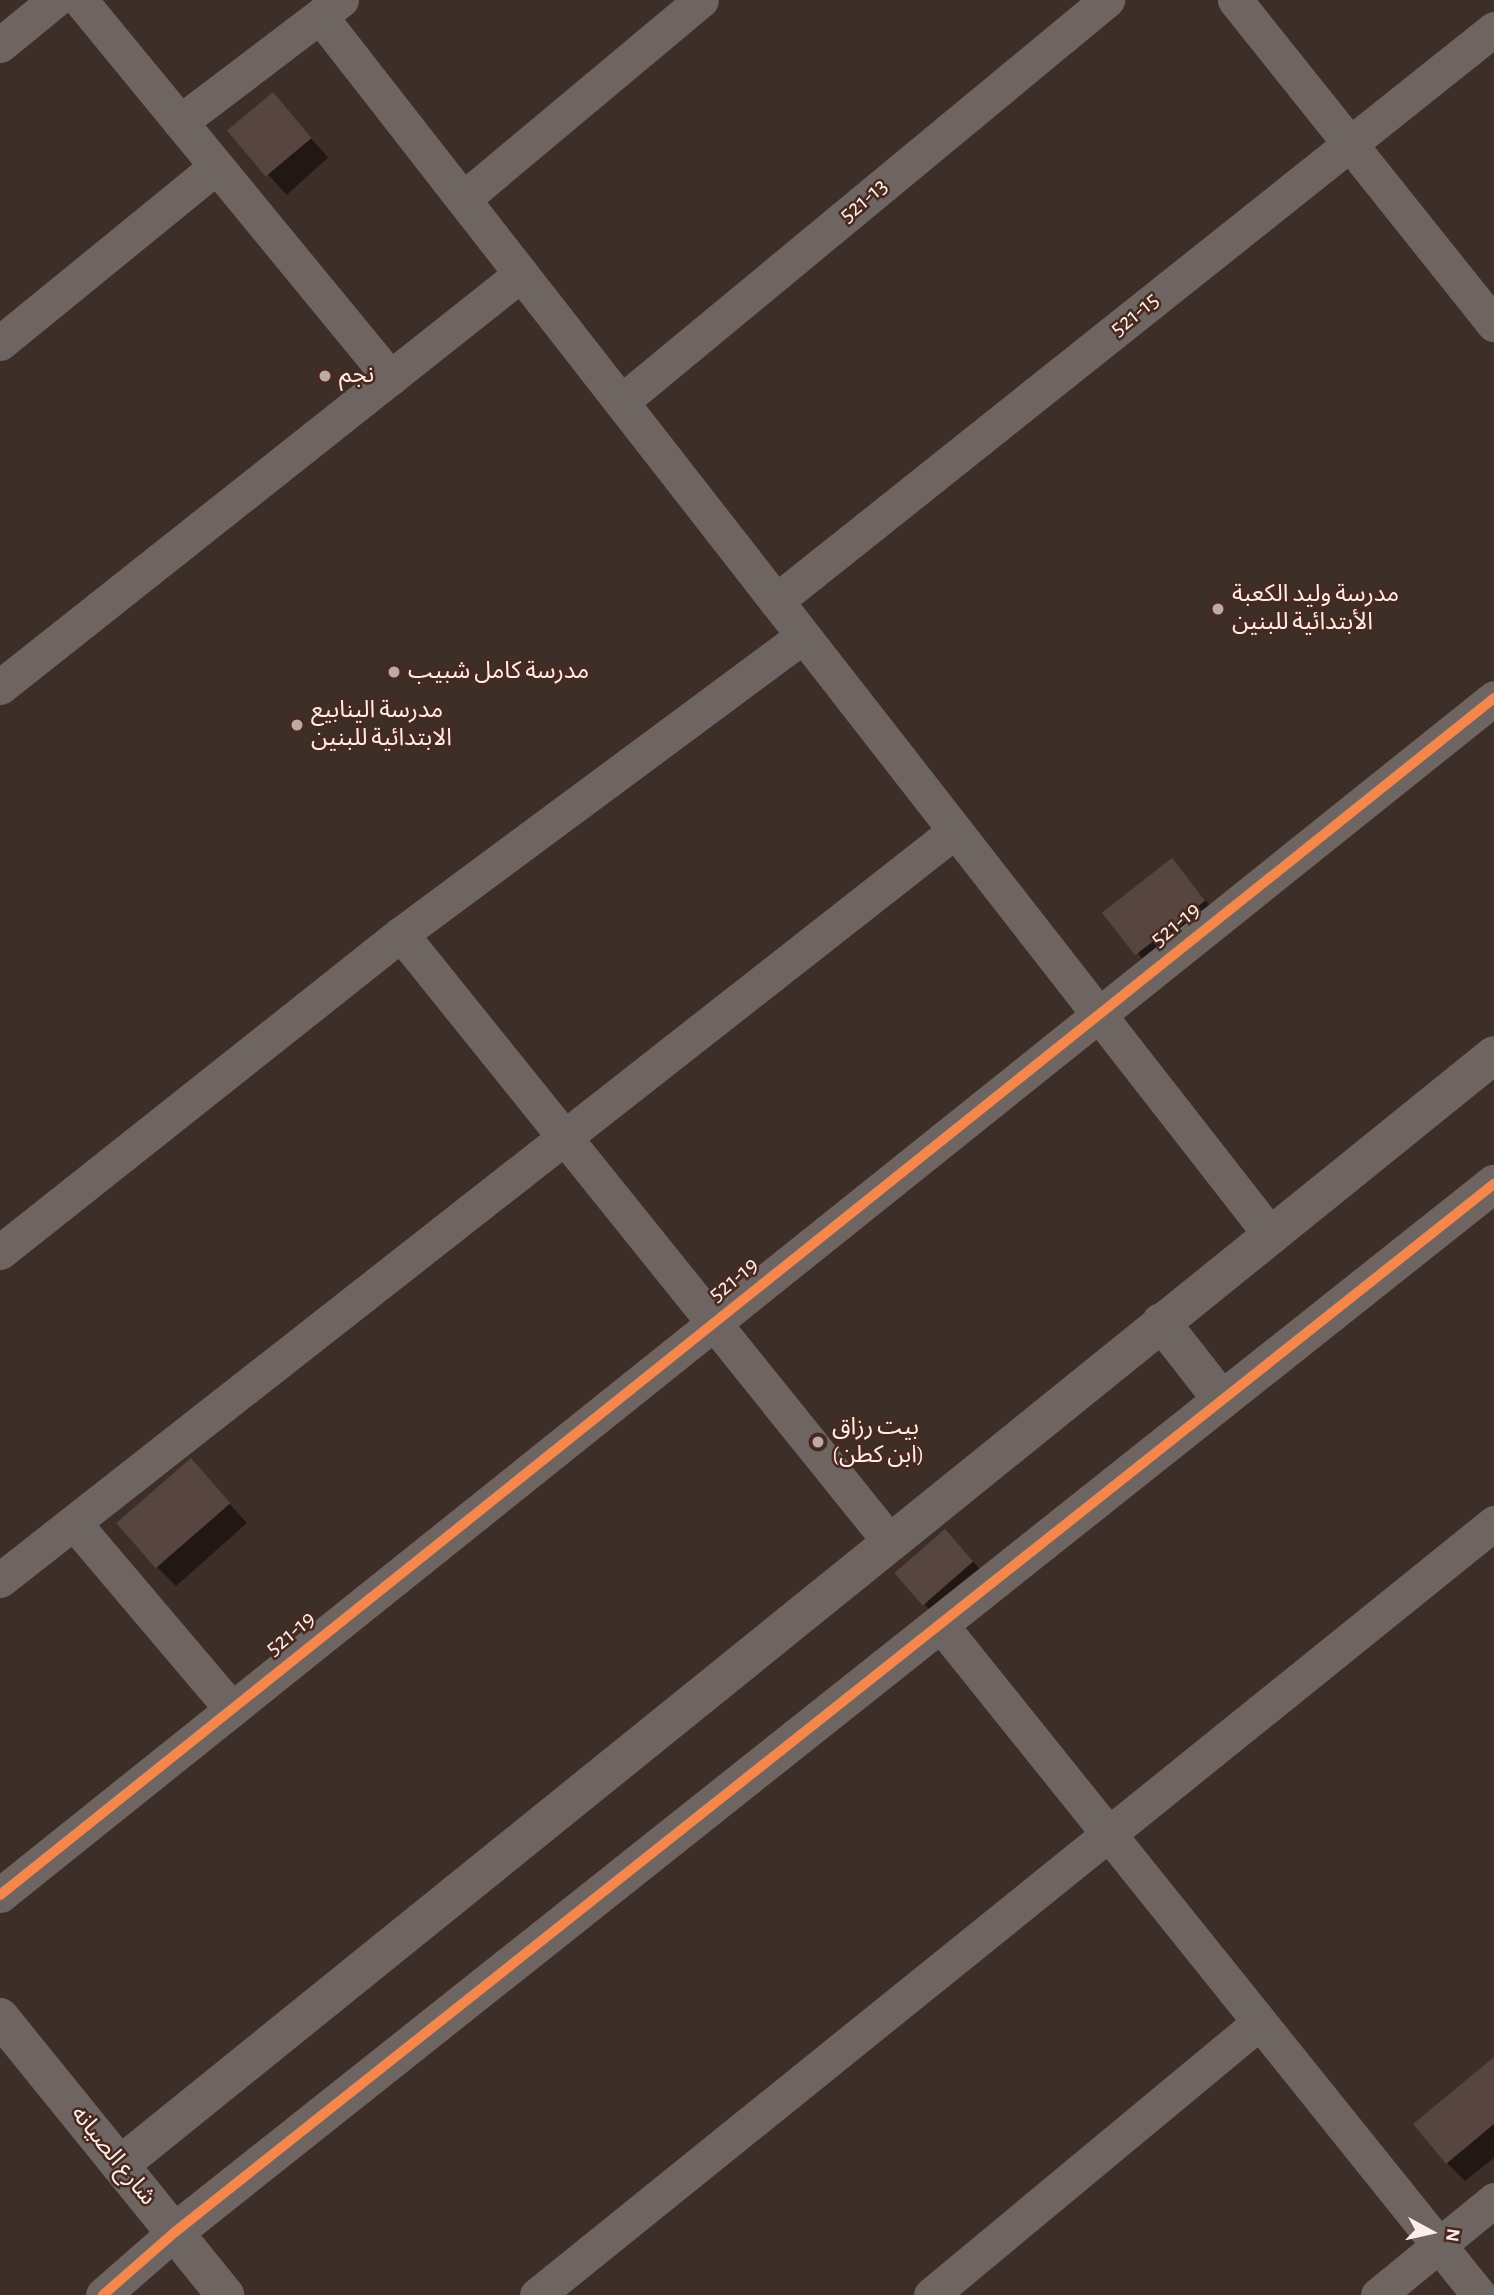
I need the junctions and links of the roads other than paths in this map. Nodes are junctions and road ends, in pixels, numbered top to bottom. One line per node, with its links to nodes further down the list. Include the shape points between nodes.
1 (55, 0): 8 (street)
2 (80, 0): 9 (street)
3 (701, 0): 12 (street)
4 (1107, 0): 17 (street, 521-13)
5 (1235, 0): 10 (street)
6 (330, 8): 9 (street); 12 (street)
7 (1494, 29): 10 (street, 521-15)
8 (0, 45)
9 (180, 122): 11 (street)
10 (1350, 144): 14 (street); 18 (street, 521-15)
11 (216, 167): 15 (street); 16 (street)
12 (463, 199): 13 (street)
13 (521, 274): 16 (street); 17 (street)
14 (1494, 324)
15 (0, 343)
16 (390, 378): 20 (street)
17 (621, 402): 18 (street)
18 (776, 601): 19 (street)
19 (803, 636): 22 (street); 23 (street)
20 (0, 687)
21 (1494, 698): 24 (street, 521-19)
22 (955, 831): 24 (street); 26 (street)
23 (401, 934): 26 (street); 29 (street)
24 (1098, 1015): 28 (street); 31 (street, 521-19)
25 (1494, 1055): 28 (street)
26 (565, 1138): 31 (street); 33 (street)
27 (1494, 1184): 32 (street)
28 (1270, 1234): 30 (street)
29 (0, 1252)
30 (1161, 1322): 32 (street); 35 (street)
31 (714, 1323): 35 (street); 38 (street, 521-19)
32 (1222, 1400): 37 (street)
33 (74, 1523): 36 (street); 38 (street)
34 (1494, 1523): 39 (street)
35 (890, 1542): 43 (street)
36 (0, 1580)
37 (940, 1624): 39 (street); 45 (street)
38 (232, 1709): 40 (street, 521-19)
39 (1108, 1834): 42 (street); 49 (street)
40 (0, 1895)
41 (2, 2022): 43 (street, شارع الصيانه)
42 (1258, 2024): 46 (street); 50 (street)
43 (120, 2165): 45 (street, شارع الصيانه)
44 (1494, 2200): 46 (street)
45 (174, 2232): 47 (street); 48 (street, شارع الصيانه)
46 (1440, 2243): 51 (street); 52 (street)
47 (103, 2295)
48 (225, 2295)
49 (537, 2295)
50 (931, 2295)
51 (1378, 2295)
52 (1479, 2295)

